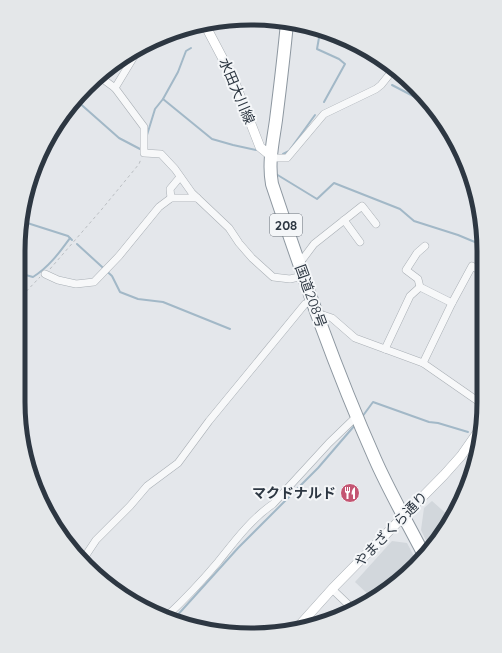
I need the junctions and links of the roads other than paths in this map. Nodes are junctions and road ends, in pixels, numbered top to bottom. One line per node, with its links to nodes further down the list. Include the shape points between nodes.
1 (286, 28): 7 (highway, 国道208号 / 208)
2 (207, 29): 7 (street, 水田大川線, via 233,78 260,147)
3 (133, 58): 6 (street)
4 (390, 73): 7 (street, via 376,89 324,114 288,158)
5 (104, 80): 6 (street)
6 (115, 88): 8 (street, via 144,127 144,153 161,154)
7 (271, 156): 15 (highway, 国道208号 / 208, via 272,184)
8 (180, 176): 9 (street, via 170,189); 10 (street)
9 (171, 198): 10 (street); 17 (street, via 159,207 94,282 76,284)
10 (197, 198): 18 (street, via 229,228 252,258 273,277 290,279)
11 (344, 220): 12 (street, via 362,206); 13 (street); 15 (street, via 314,244)
12 (376, 224)
13 (360, 242)
14 (425, 246): 19 (street, via 406,270 418,279)
15 (299, 264): 18 (highway, 国道208号 / 208)
16 (477, 269): 21 (street, via 472,266)
17 (45, 274)
18 (304, 276): 20 (highway, 国道208号 / 208)
19 (420, 287): 21 (street); 23 (street, via 410,296)
20 (312, 301): 22 (highway, 国道208号 / 208); 30 (street, via 305,304 178,463 147,486 96,540)
21 (452, 303): 24 (street)
22 (317, 313): 23 (street, via 332,318 355,338); 26 (highway, 国道208号 / 208)
23 (385, 348): 24 (street)
24 (423, 363): 25 (street)
25 (477, 401)
26 (359, 421): 28 (highway, 国道208号 / 208); 33 (street, via 329,443)
27 (474, 437): 28 (street, やまざくら通り, via 461,456)
28 (404, 517): 29 (highway, 国道208号 / 208); 31 (street, やまざくら通り)
29 (422, 550)
30 (85, 556)
31 (332, 590): 32 (street); 34 (street, やまざくら通り)
32 (349, 606)
33 (170, 613)
34 (303, 622)

